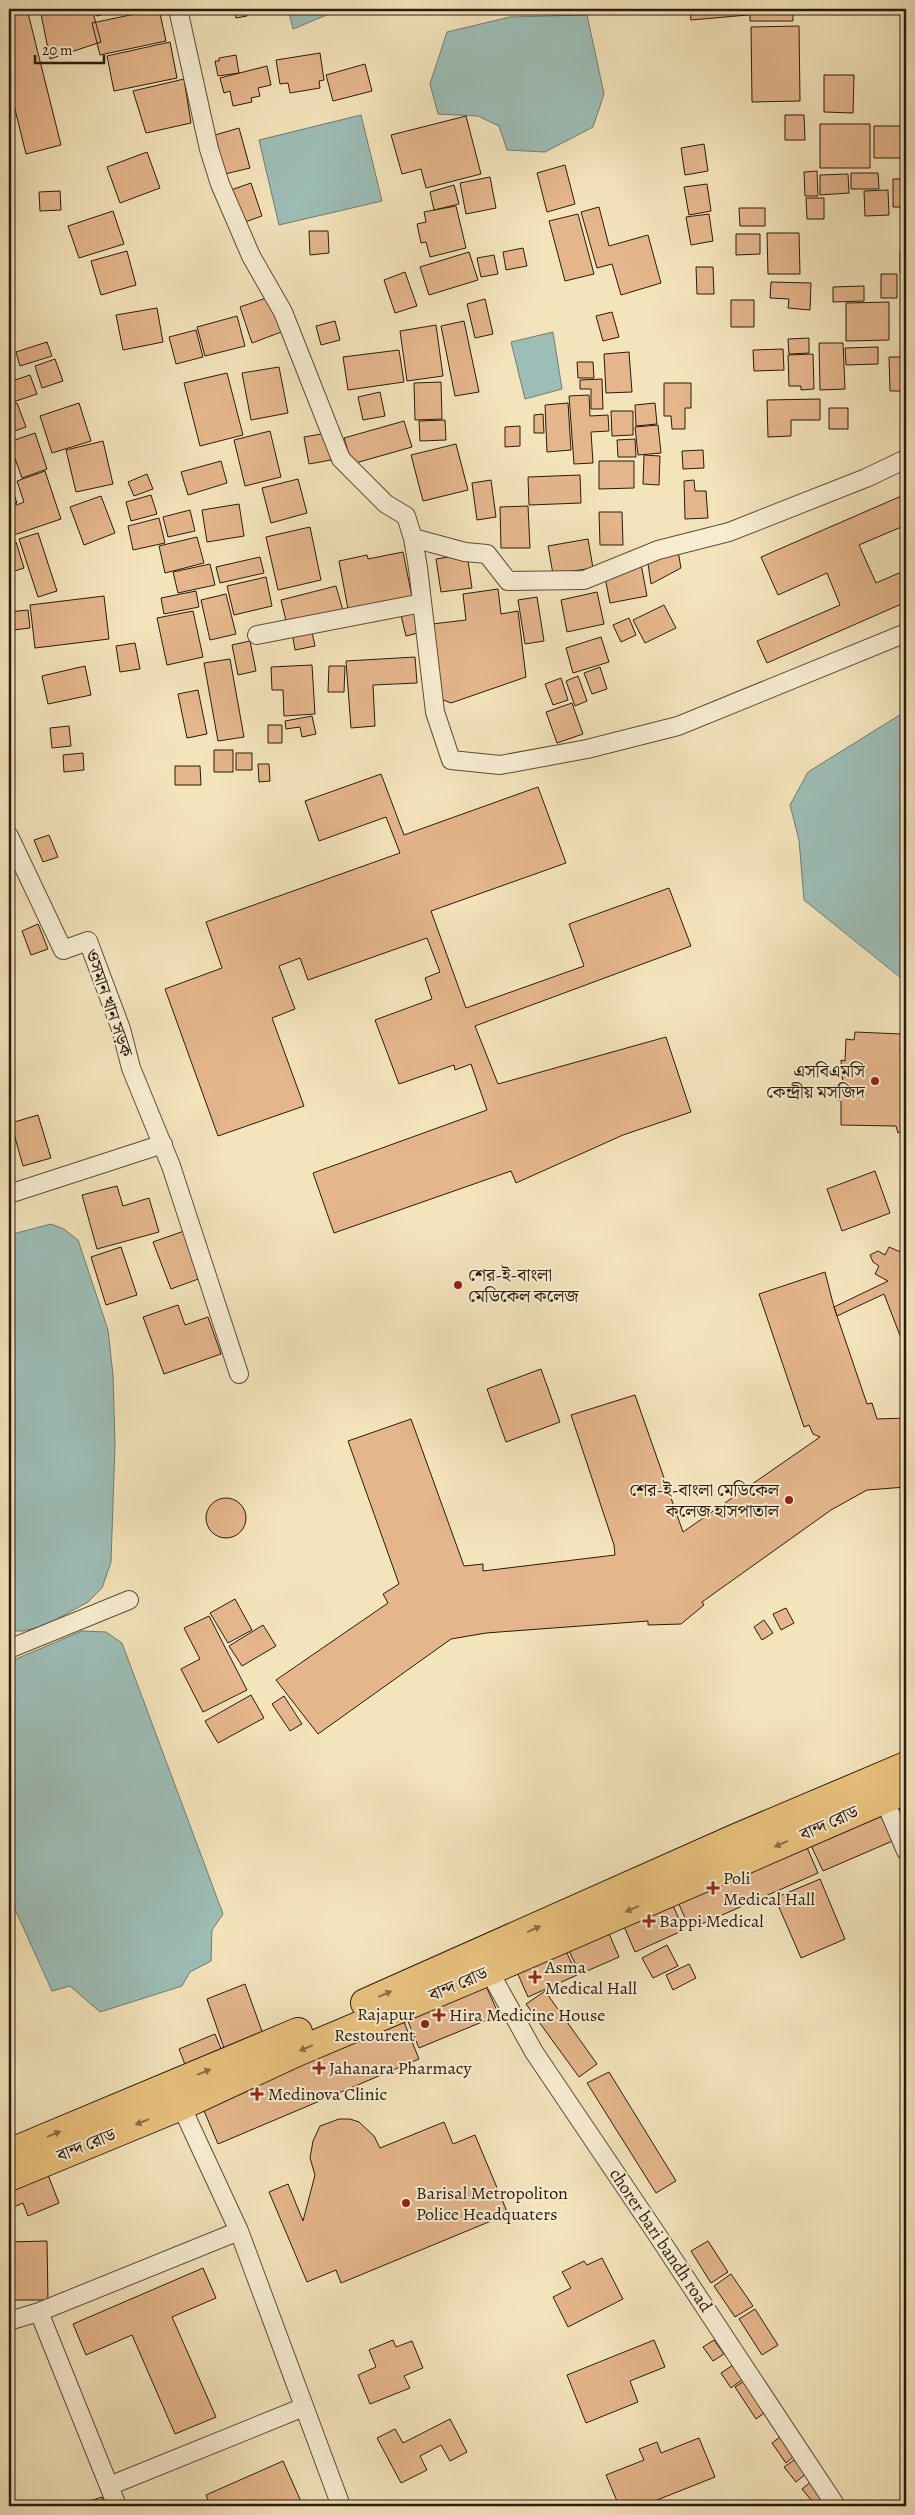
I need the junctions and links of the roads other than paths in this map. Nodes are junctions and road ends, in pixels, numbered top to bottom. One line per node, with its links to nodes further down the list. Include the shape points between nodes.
1 (178, 9): 3 (street, via 209,149 220,184 251,256 283,312 341,459 386,504 406,516)
2 (906, 459): 3 (street, via 729,532 658,550 584,580 508,581 487,554 465,552)
3 (413, 538): 4 (street)
4 (422, 603): 5 (street, via 434,712 451,760 500,765 587,749 678,726); 6 (street)
5 (906, 634)
6 (257, 635)
7 (9, 836): 8 (street, ওসমান খান সড়ক, via 63,950 88,940 121,1029 131,1068)
8 (163, 1144): 9 (street); 10 (street)
9 (9, 1194)
10 (239, 1374)
11 (129, 1600): 12 (street)
12 (9, 1649)
13 (906, 1766): 17 (highway, বান্দ রোড, one-way to 13, via 484,1952 736,1838)
14 (895, 1794): 15 (street); 16 (highway, বান্দ রোড, one-way to 16)
15 (906, 1851)
16 (489, 1971): 17 (highway, বান্দ রোড, one-way to 17, via 298,2052); 27 (street, chorer bari bandh road, via 534,2052)
17 (177, 2096): 18 (highway, বান্দ রোড, one-way to 17); 19 (highway, বান্দ রোড, one-way to 19); 20 (street)
18 (9, 2152)
19 (9, 2177)
20 (239, 2231): 21 (street); 23 (street)
21 (39, 2312): 22 (street); 24 (street)
22 (9, 2321)
23 (304, 2407): 24 (street); 26 (street)
24 (109, 2486): 25 (street)
25 (117, 2506)
26 (341, 2506)
27 (836, 2506)

